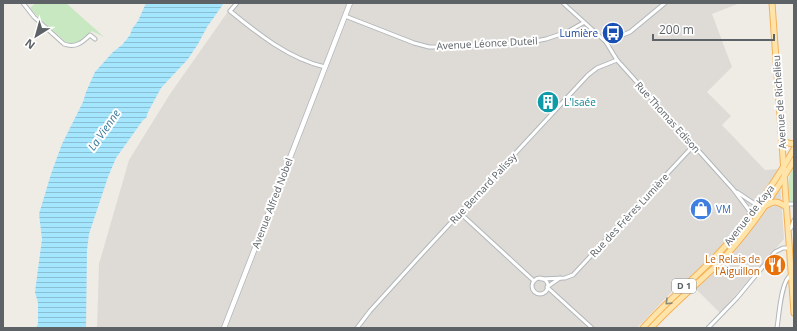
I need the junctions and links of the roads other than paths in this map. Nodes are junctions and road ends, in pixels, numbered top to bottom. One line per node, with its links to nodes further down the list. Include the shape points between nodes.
1 (23, 3): 9 (street, via 64,44 76,45 90,35)
2 (237, 3): 12 (street, via 230,11 252,28 288,52)
3 (350, 3): 7 (street, Avenue Alfred Nobel)
4 (563, 3): 8 (street, Rue Thomas Edison)
5 (665, 3): 10 (street, via 630,32)
6 (772, 3): 13 (main road, Avenue de Richelieu)
7 (344, 16): 8 (street, Avenue Léonce Duteil, via 414,43 446,47 536,42 567,32); 12 (street, Avenue Alfred Nobel)
8 (583, 23): 10 (street, Rue Thomas Edison)
9 (95, 39)
10 (606, 42): 11 (street, Rue Thomas Edison)
11 (617, 60): 15 (street, Rue Thomas Edison); 26 (street, Rue Bernard Palissy, via 596,68 588,75)
12 (325, 67): 38 (street, Avenue Alfred Nobel)
13 (782, 140): 14 (main road); 18 (main road, Avenue de Richelieu)
14 (794, 144)
15 (694, 145): 20 (street, Rue Thomas Edison); 33 (street, Rue des Frères Lumière, via 572,276)
16 (794, 149): 18 (main road, D 1)
17 (794, 160): 19 (main road, D 1)
18 (783, 168): 19 (main road, Avenue de Richelieu); 23 (main road, Avenue de Kaya / D 1)
19 (784, 178): 22 (main road, Avenue de Kaya / D 1); 24 (main road, Avenue de Richelieu)
20 (733, 189): 23 (street, Rue Thomas Edison); 27 (street, Rue Thomas Edison)
21 (794, 204): 24 (street)
22 (766, 205): 24 (main road, via 776,202); 25 (main road, Avenue de Kaya / D 1)
23 (758, 206): 25 (street, Rue Thomas Edison); 27 (main road, Avenue de Kaya / D 1)
24 (786, 206): 30 (main road, Avenue de Richelieu)
25 (762, 211): 28 (main road, Avenue de Kaya / D 1)
26 (460, 213): 35 (street); 39 (street, Rue Bernard Palissy)
27 (752, 214): 28 (street); 41 (main road, Avenue de Kaya / D 1, one-way to 41, via 718,254)
28 (758, 216): 42 (main road, Avenue de Kaya / D 1, via 722,260)
29 (794, 220): 30 (street)
30 (788, 230): 31 (main road, Avenue de Richelieu)
31 (789, 248): 32 (main road, Avenue de Richelieu); 43 (street, via 775,252)
32 (791, 274): 37 (main road, Avenue de Richelieu); 44 (street, via 784,283)
33 (560, 278): 34 (street, Rue des Frères Lumière); 36 (street, Rue des Frères Lumière)
34 (541, 279): 35 (street); 36 (street)
35 (534, 281): 36 (street, via 532,288 536,293 544,293)
36 (547, 287): 40 (street)
37 (794, 313)
38 (224, 328)
39 (357, 328)
40 (592, 328)
41 (643, 328)
42 (651, 328)
43 (708, 328)
44 (778, 328)

